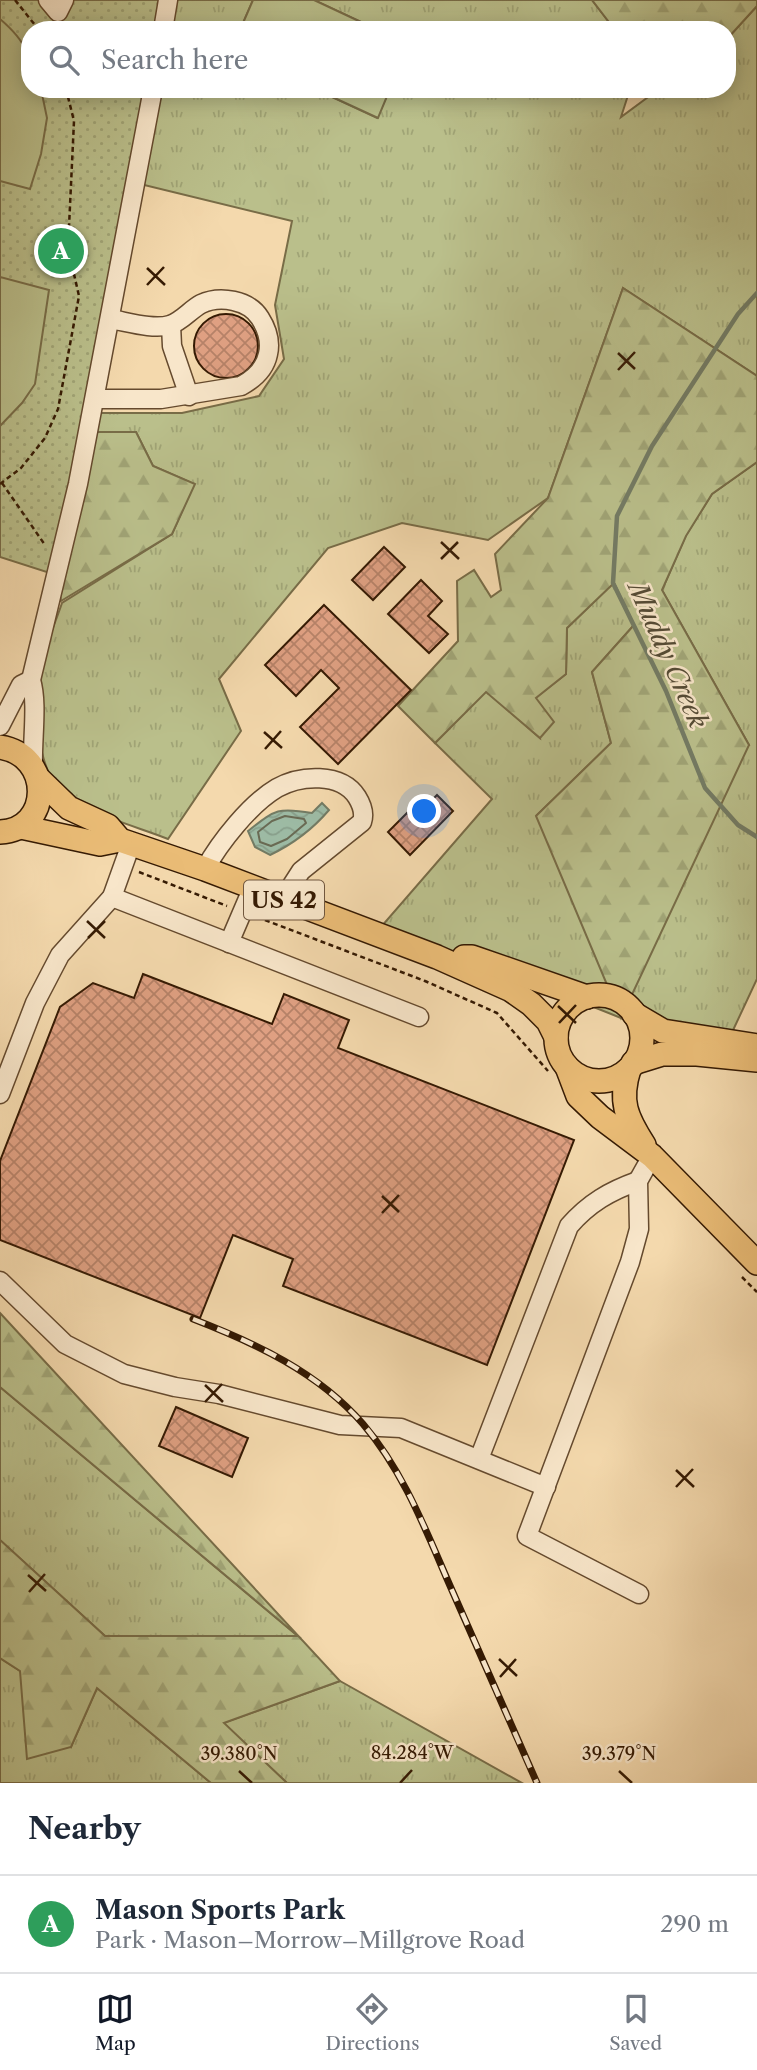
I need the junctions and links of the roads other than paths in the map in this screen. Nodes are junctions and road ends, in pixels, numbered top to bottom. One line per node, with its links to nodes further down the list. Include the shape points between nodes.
1 (48, 0): 2 (street, via 58,12)
2 (64, 0)
3 (168, 0): 4 (street)
4 (164, 21)
5 (151, 98): 6 (street)
6 (110, 319): 7 (street); 9 (street)
7 (171, 325): 8 (street, via 172,346); 8 (street, via 202,304 231,300 258,314 266,328 269,353 251,381)
8 (189, 396): 9 (street)
9 (95, 399): 10 (street)
10 (31, 680): 11 (street, via 21,685); 13 (street)
11 (0, 726)
12 (0, 747): 13 (main road, US 42, via 19,752)
13 (36, 772): 14 (main road, US 42, via 37,806); 15 (main road, US 42, via 69,808 108,826)
14 (10, 829): 15 (main road, US 42, via 100,844)
15 (126, 842): 16 (main road, US 42); 18 (street)
16 (205, 869): 17 (main road, US 42); 19 (street, via 235,826 278,788 320,778 344,784 360,802 362,822 301,871)
17 (253, 887): 19 (main road, US 42); 20 (street)
18 (112, 897): 20 (street); 30 (street, via 54,965)
19 (283, 899): 21 (main road, US 42)
20 (229, 943): 24 (street)
21 (437, 957): 22 (main road, US 42, via 472,957); 25 (main road, US 42, via 531,1003)
22 (587, 997): 23 (main road, via 618,999); 25 (main road, via 564,1012)
23 (634, 1014): 26 (main road, via 663,1031); 28 (main road, via 642,1045)
24 (419, 1017)
25 (556, 1037): 29 (main road)
26 (757, 1046)
27 (757, 1060): 28 (main road, via 662,1054)
28 (631, 1066): 29 (main road, via 605,1081 578,1076); 31 (main road, via 623,1087 625,1107)
29 (567, 1067): 31 (main road, via 578,1096)
30 (0, 1094)
31 (652, 1156): 32 (street); 33 (main road)
32 (638, 1181): 35 (street, via 610,1191 583,1209 569,1226); 36 (street, via 639,1229 630,1262)
33 (757, 1263)
34 (0, 1281): 35 (street, via 65,1344 124,1374 340,1425 401,1428)
35 (478, 1459): 36 (street)
36 (546, 1487): 37 (street, via 527,1536)
37 (639, 1594)

